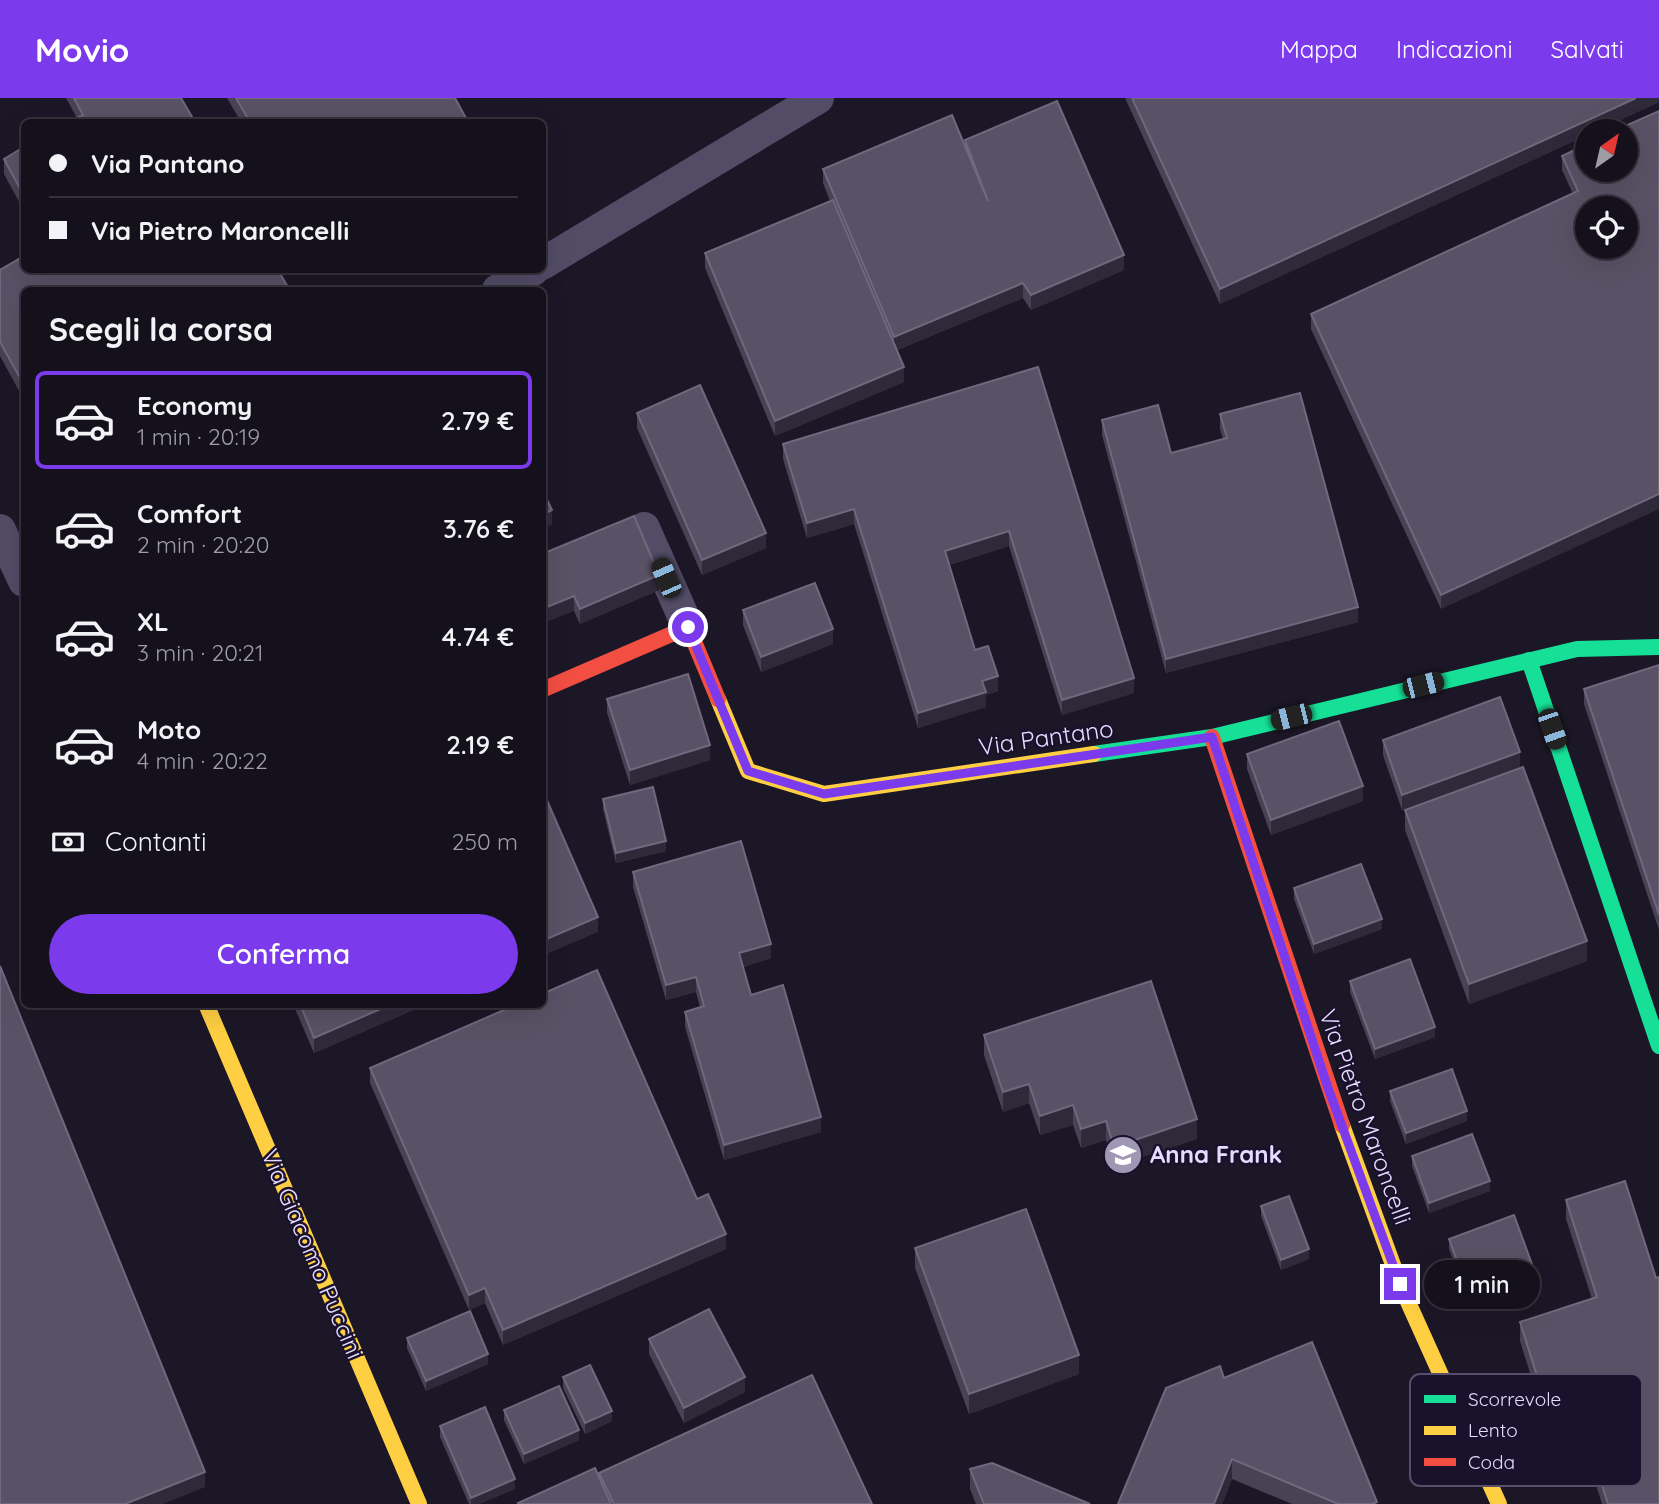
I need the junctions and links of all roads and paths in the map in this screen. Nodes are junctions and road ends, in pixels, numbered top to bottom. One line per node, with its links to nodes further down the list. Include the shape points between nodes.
1 (818, 98): 2 (street)
2 (546, 262)
3 (528, 273): 4 (street)
4 (503, 287)
5 (644, 528): 8 (street)
6 (0, 530): 7 (street)
7 (21, 571)
8 (688, 627): 11 (street); 12 (street, Via Pantano, via 748,771 824,794)
9 (1659, 647): 10 (street, Via Pantano, via 1600,647)
10 (1529, 660): 12 (street, Via Pantano); 14 (street)
11 (546, 688)
12 (1212, 737): 15 (street, Via Pietro Maroncelli, via 1328,1088 1400,1284)
13 (208, 1008): 17 (street, Via Giacomo Puccini)
14 (1659, 1046)
15 (1440, 1374)
16 (1491, 1486): 18 (street, Via Pietro Maroncelli)
17 (419, 1504)
18 (1499, 1504)

